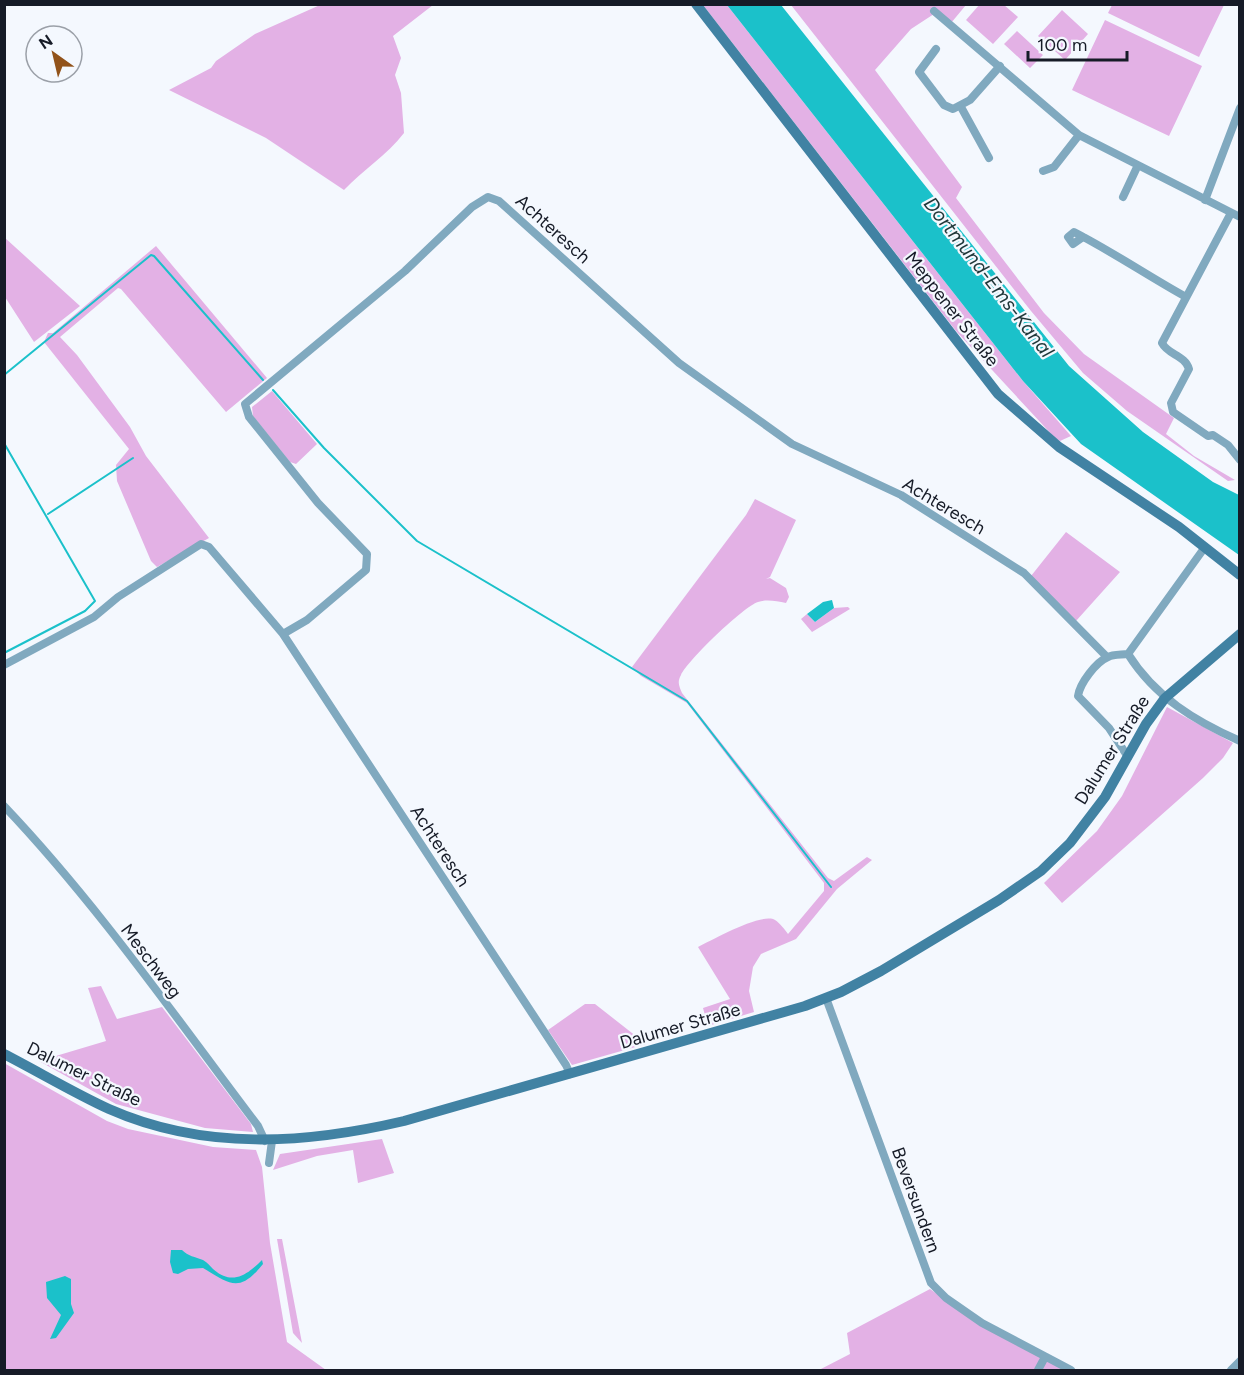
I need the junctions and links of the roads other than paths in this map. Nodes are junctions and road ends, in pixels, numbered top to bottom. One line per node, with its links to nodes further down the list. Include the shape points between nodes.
1 (696, 4): 18 (main road, Meppener Straße, via 998,393 1059,447)
2 (934, 11): 4 (street)
3 (936, 49): 5 (street, via 919,72 944,105)
4 (1000, 66): 5 (street); 7 (street)
5 (961, 107): 8 (street)
6 (1239, 108): 12 (street)
7 (1079, 135): 9 (street); 10 (street, via 1054,167)
8 (989, 158)
9 (1138, 165): 11 (street); 12 (street)
10 (1043, 171)
11 (1123, 197)
12 (1206, 200): 13 (street)
13 (1231, 213): 14 (street); 16 (street)
14 (1239, 217)
15 (1083, 237): 16 (street)
16 (1186, 297): 17 (street, via 1162,343 1185,360 1189,369 1171,407 1208,436 1228,445)
17 (1239, 460)
18 (1205, 547): 19 (main road, Meppener Straße); 22 (street)
19 (1239, 576)
20 (283, 634): 23 (street, Achteresch, via 307,620 366,570 367,554 318,503 249,417 245,404 405,271 488,196 500,201 679,363 792,444 901,495 1024,573); 24 (street, Achteresch, via 209,547 201,544 94,617); 31 (street, Achteresch)
21 (1239, 634): 25 (main road, Dalumer Straße)
22 (1128, 654): 23 (street); 25 (street)
23 (1107, 657): 27 (street, via 1079,687 1078,696 1109,728)
24 (4, 665)
25 (1165, 698): 26 (street, via 1184,714); 27 (main road, Dalumer Straße)
26 (1239, 741)
27 (1128, 757): 29 (main road, Dalumer Straße, via 1085,825 1026,882 881,971)
28 (4, 806): 32 (street, Meschweg, via 51,856)
29 (826, 998): 31 (main road, Dalumer Straße); 34 (street, Beversundern, via 931,1282 964,1311)
30 (4, 1054): 32 (main road, Dalumer Straße, via 110,1109 154,1124 211,1137)
31 (570, 1074): 32 (main road, Dalumer Straße, via 368,1129 320,1138)
32 (268, 1141): 33 (street)
33 (269, 1163)
34 (1045, 1357): 36 (street); 37 (street, Beversundern)
35 (1239, 1361): 38 (street)
36 (1038, 1371)
37 (1071, 1371)
38 (1231, 1371)

